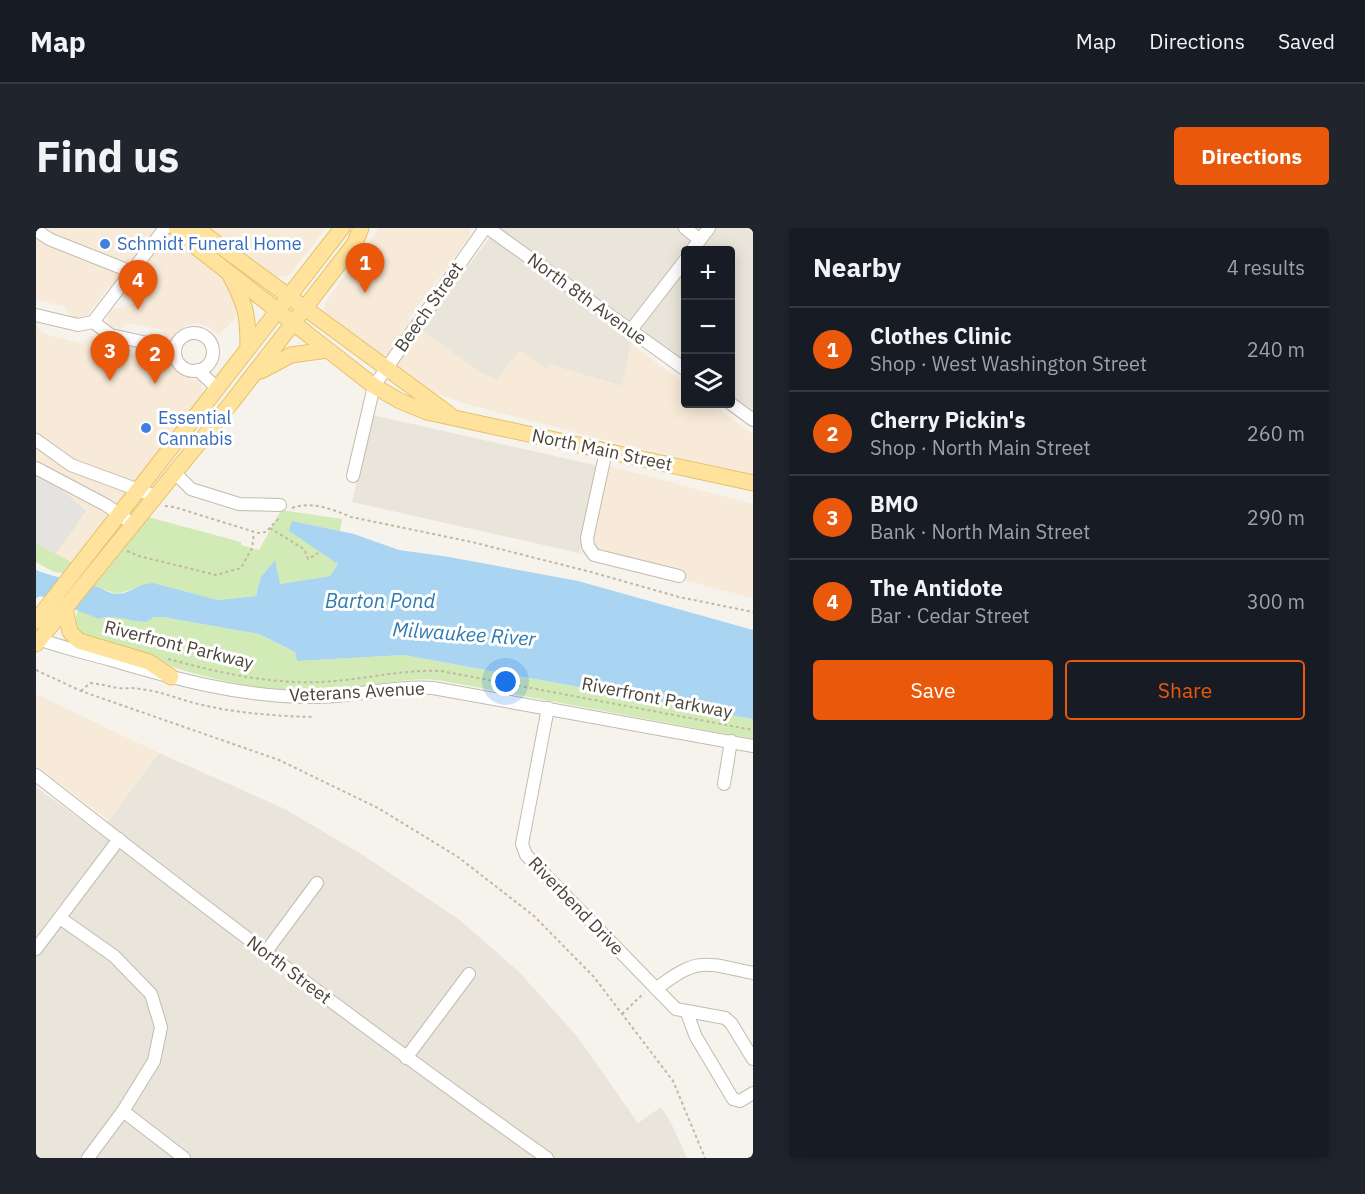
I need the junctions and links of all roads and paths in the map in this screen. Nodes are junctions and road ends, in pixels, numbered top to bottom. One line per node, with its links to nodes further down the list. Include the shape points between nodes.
1 (165, 228): 13 (street)
2 (176, 228): 14 (main road, North Main Street)
3 (187, 228): 15 (main road, North Main Street, via 204,234)
4 (342, 228): 15 (main road)
5 (361, 228): 16 (main road, via 355,243)
6 (486, 228): 21 (street, North 8th Avenue); 26 (street, Beech Street)
7 (685, 228): 10 (street)
8 (709, 228): 10 (street)
9 (36, 230): 13 (street, via 49,239)
10 (700, 240): 11 (street)
11 (695, 246)
12 (681, 265): 21 (street)
13 (132, 272): 19 (street)
14 (229, 272): 17 (main road, North Main Street); 22 (main road, via 245,304)
15 (289, 296): 16 (main road, North Main Street); 17 (main road)
16 (305, 309): 20 (main road); 26 (main road, North Main Street)
17 (278, 311): 20 (main road, North Main Street); 22 (main road)
18 (36, 315): 19 (street, via 78,325)
19 (93, 322): 23 (street, via 111,335)
20 (294, 323): 24 (main road, North Main Street); 28 (main road)
21 (631, 330): 25 (street, North 8th Avenue)
22 (248, 348): 30 (main road)
23 (175, 349): 27 (street, via 179,365); 27 (street, via 186,335 204,336 212,352 208,363)
24 (327, 350): 28 (main road, via 291,355); 29 (main road, North Main Street)
25 (681, 366)
26 (386, 369): 29 (street, Beech Street); 32 (main road, North Main Street)
27 (198, 370): 30 (street)
28 (253, 375): 37 (main road)
29 (374, 386): 32 (main road, North Main Street, via 427,412); 38 (street)
30 (217, 388): 40 (main road)
31 (735, 407): 33 (street)
32 (451, 416): 35 (main road, North Main Street)
33 (753, 420)
34 (36, 441): 40 (street, via 71,465)
35 (606, 450): 39 (main road, North Main Street); 49 (street, via 588,546 594,555)
36 (36, 468): 43 (street)
37 (174, 472): 41 (main road); 42 (street, via 192,489 239,504)
38 (353, 477)
39 (753, 483)
40 (139, 490): 41 (street); 43 (main road)
41 (159, 501): 44 (main road); 46 (path)
42 (280, 505)
43 (120, 514): 44 (street); 50 (main road, via 96,544)
44 (132, 524): 50 (main road)
45 (270, 528): 46 (path); 48 (path, via 304,549 308,558); 51 (path, via 286,511 314,505)
46 (255, 532): 47 (path, via 252,548 241,568 216,575)
47 (125, 549)
48 (318, 553)
49 (679, 576)
50 (60, 609): 52 (main road); 53 (main road); 56 (main road, via 70,632 79,641 149,662)
51 (753, 612)
52 (36, 621)
53 (37, 640): 56 (street, Veterans Avenue)
54 (162, 657): 60 (path, Riverfront Parkway, via 241,677 281,681 364,679 418,670 441,671)
55 (36, 670): 57 (path)
56 (171, 677): 58 (street, Veterans Avenue, via 267,696 321,697 416,687)
57 (81, 691): 59 (path, via 90,683 99,683 120,689 163,692 244,713); 74 (path, via 279,760 378,808 458,857 534,916 594,977)
58 (548, 708): 61 (street, Veterans Avenue); 72 (street, Riverbend Drive, via 522,844 526,855)
59 (314, 717)
60 (753, 730)
61 (731, 741): 62 (street, Veterans Avenue); 64 (street)
62 (753, 746)
63 (38, 782): 65 (street, North Street)
64 (724, 784)
65 (119, 839): 67 (street); 69 (street, North Street)
66 (317, 883): 69 (street)
67 (60, 918): 68 (street); 78 (street, via 114,956 151,994 161,1027 154,1061)
68 (36, 949)
69 (265, 953): 75 (street, North Street)
70 (753, 973): 72 (street, via 705,963 676,973)
71 (469, 974): 75 (street)
72 (656, 989): 73 (street, Riverbend Drive, via 676,1009); 74 (path, via 648,989)
73 (687, 1012): 76 (street, via 725,1018); 77 (street, via 696,1037 733,1099 740,1101)
74 (622, 1014): 82 (path, via 673,1081)
75 (406, 1058): 81 (street, North Street)
76 (753, 1059)
77 (753, 1093)
78 (123, 1111): 79 (street); 80 (street)
79 (88, 1158)
80 (184, 1158)
81 (547, 1158)
82 (705, 1158)

